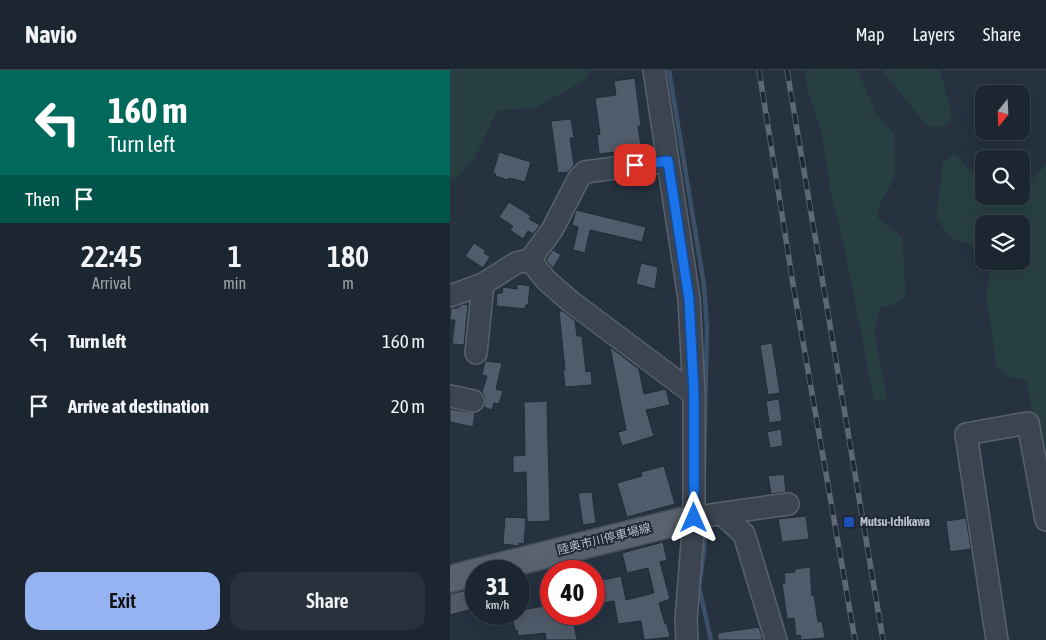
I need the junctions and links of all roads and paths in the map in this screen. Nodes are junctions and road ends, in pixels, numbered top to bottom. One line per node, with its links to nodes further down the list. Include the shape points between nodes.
1 (654, 70): 2 (street)
2 (668, 161): 3 (street, via 585,172 552,230); 7 (street, via 689,299)
3 (530, 260): 4 (street, via 516,263); 7 (street, via 546,280 570,301)
4 (483, 284): 5 (street); 6 (street)
5 (451, 293)
6 (476, 353)
7 (694, 394): 12 (street)
8 (450, 396): 9 (street)
9 (473, 401)
10 (788, 504): 11 (street, 陸奥市川停車場線)
11 (722, 514): 12 (street, 陸奥市川停車場線); 18 (street, via 744,534)
12 (694, 518): 14 (main road, 陸奥市川停車場線); 17 (street)
13 (1046, 520): 19 (street, via 1028,423 966,434)
14 (526, 560)
15 (465, 575): 16 (main road, 陸奥市川停車場線)
16 (450, 579)
17 (687, 640)
18 (776, 640)
19 (997, 640)

